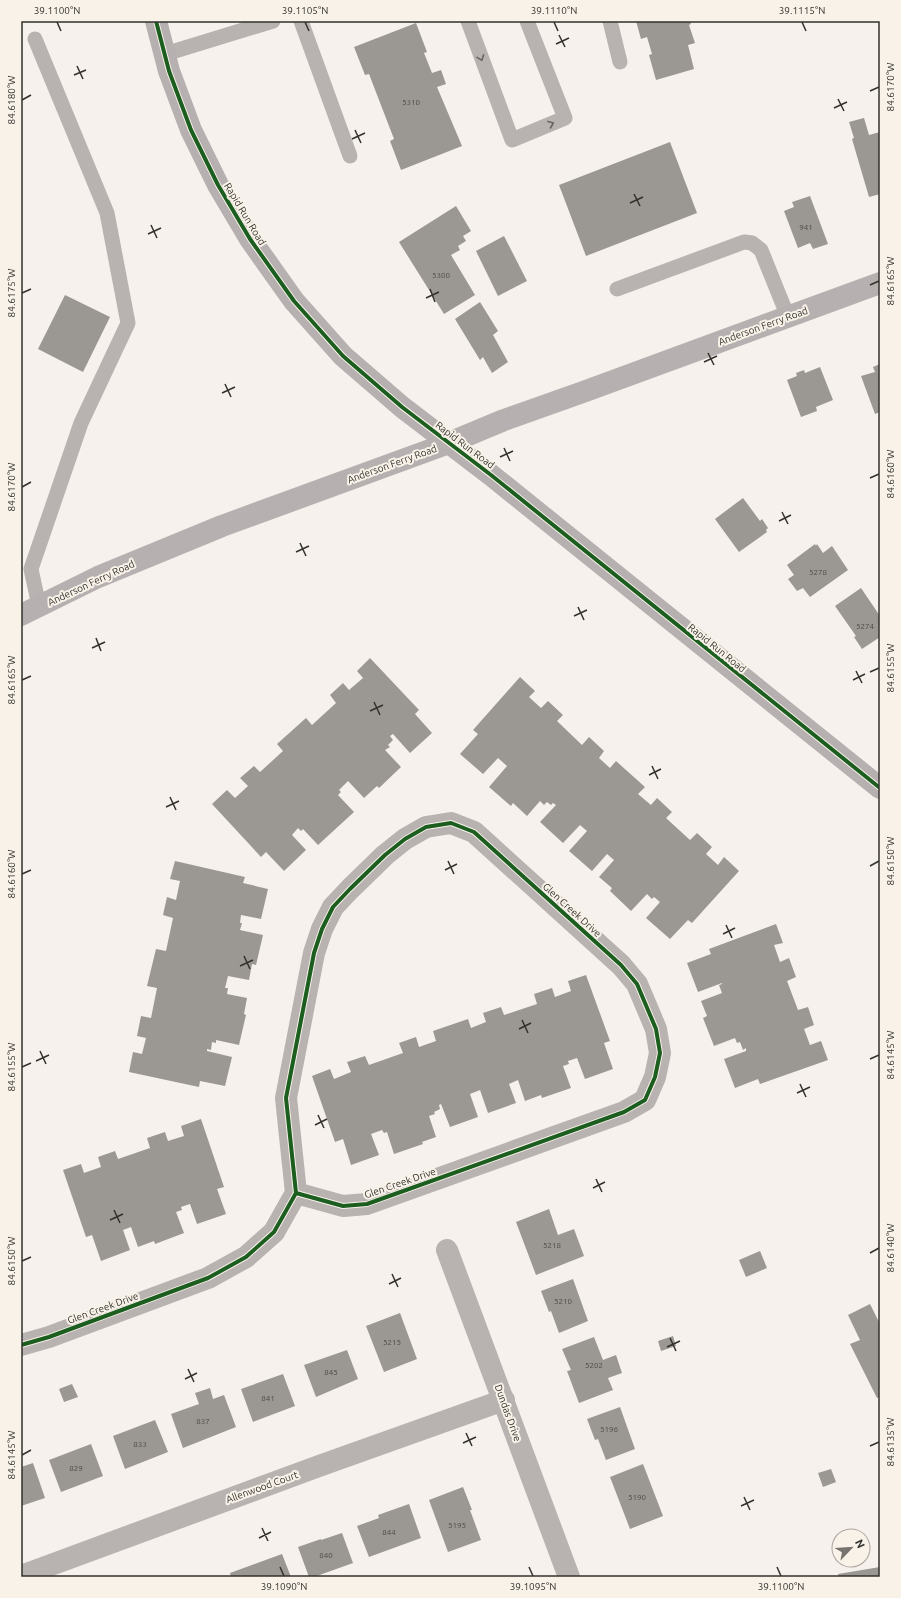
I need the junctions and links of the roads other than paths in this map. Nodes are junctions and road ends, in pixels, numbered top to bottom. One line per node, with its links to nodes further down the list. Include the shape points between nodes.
1 (156, 21): 8 (street, Rapid Run Road)
2 (273, 21): 8 (lane)
3 (301, 21): 10 (lane)
4 (468, 21): 5 (lane, one-way to 5, via 512,140 565,118)
5 (527, 21)
6 (610, 21): 9 (lane)
7 (35, 39): 15 (lane, via 107,213 128,323 81,423 31,569)
8 (165, 54): 14 (street, Rapid Run Road, via 191,130 218,185 250,239 294,301 343,356)
9 (620, 62)
10 (350, 156)
11 (880, 283): 13 (street, Anderson Ferry Road)
12 (617, 289): 13 (lane, via 744,242 752,243 761,250)
13 (788, 317): 14 (street, Anderson Ferry Road, via 504,420)
14 (449, 443): 15 (street, Anderson Ferry Road, via 222,526 98,577); 16 (street, Rapid Run Road)
15 (30, 611)
16 (880, 788)
17 (296, 1193): 17 (street, Glen Creek Drive, via 343,1206 368,1204 624,1112 645,1100 655,1077 660,1053 656,1029 637,984 621,965 474,832 451,823 426,827 405,839 350,889 333,908 322,929 314,953 286,1098); 19 (street, Glen Creek Drive, via 274,1232 246,1256 208,1278)
18 (447, 1250): 20 (street, Dundas Drive)
19 (21, 1345)
20 (504, 1400): 21 (street, Allenwood Court); 22 (street, Dundas Drive)
21 (21, 1576)
22 (569, 1577)

